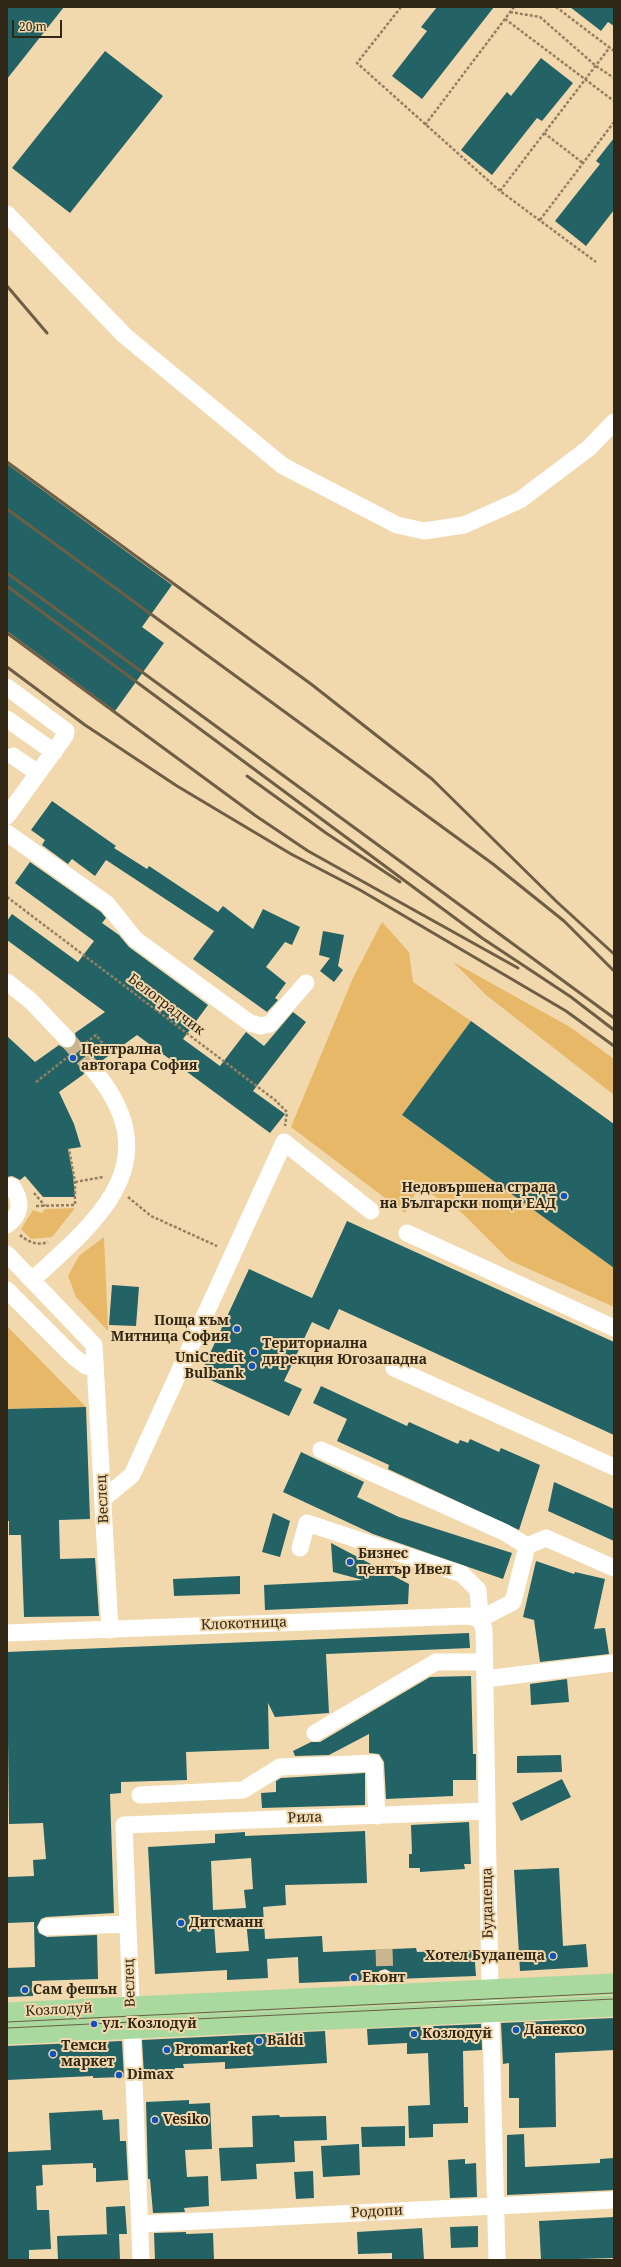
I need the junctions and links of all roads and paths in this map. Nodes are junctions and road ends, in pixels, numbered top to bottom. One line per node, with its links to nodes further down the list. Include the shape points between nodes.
1 (401, 7): 13 (path, via 357,63)
2 (514, 7): 4 (path)
3 (556, 7): 6 (path)
4 (510, 12): 5 (path); 8 (path, via 540,17)
5 (505, 19): 10 (path); 13 (path)
6 (610, 48): 7 (path); 8 (path)
7 (614, 51)
8 (596, 66): 9 (path); 10 (path)
9 (614, 78)
10 (585, 80): 11 (path); 14 (path)
11 (614, 101)
12 (614, 122): 15 (path)
13 (425, 125): 16 (path)
14 (544, 133): 15 (path); 16 (path)
15 (583, 163): 18 (path)
16 (500, 191): 18 (path)
17 (7, 214): 20 (street, via 125,336 283,466 397,525 424,531 464,525 520,500 589,448)
18 (540, 220): 19 (path)
19 (596, 262)
20 (614, 422)
21 (7, 687): 23 (street, via 66,731)
22 (7, 719): 23 (street)
23 (54, 752): 25 (street)
24 (13, 756): 25 (street)
25 (38, 773): 26 (street)
26 (8, 813)
27 (7, 833): 30 (street, via 107,904 135,939 250,1023 261,1026 270,1024)
28 (7, 896): 35 (path, Белоградчик, via 284,1108 287,1112)
29 (7, 982): 32 (street, via 31,1002)
30 (306, 983)
31 (103, 1044): 32 (path, via 96,1035 86,1043)
32 (73, 1047): 34 (path)
33 (92, 1068): 41 (street, via 110,1089 123,1117 128,1148 126,1169)
34 (36, 1082)
35 (284, 1142): 43 (street); 56 (street, via 132,1474)
36 (69, 1149): 38 (path)
37 (103, 1177): 38 (path); 39 (path); 41 (path)
38 (75, 1182): 42 (path, via 75,1205)
39 (99, 1183)
40 (12, 1186): 42 (street)
41 (117, 1188): 46 (path, via 151,1216 217,1246); 49 (street, via 82,1235)
42 (20, 1206): 44 (street)
43 (370, 1211)
44 (9, 1224): 47 (path, via 28,1242)
45 (407, 1233): 51 (street)
46 (220, 1239)
47 (49, 1242)
48 (7, 1254): 49 (street, Веслец)
49 (32, 1280): 52 (street, Веслец, via 93,1343)
50 (7, 1290): 52 (street, via 74,1357 86,1366)
51 (614, 1328)
52 (95, 1368): 56 (street, Веслец)
53 (394, 1368): 55 (street)
54 (322, 1450): 57 (street, via 504,1532)
55 (614, 1467)
56 (103, 1499): 61 (street, Веслец)
57 (527, 1546): 59 (street, via 546,1538); 60 (street, via 513,1602)
58 (300, 1548): 60 (street, Будапеща, via 307,1523 462,1574 478,1590)
59 (614, 1568)
60 (480, 1619): 61 (street, Клокотница, via 468,1616); 63 (street, Будапеща, via 484,1628)
61 (110, 1630): 62 (street, Клокотница)
62 (7, 1634)
63 (484, 1662): 65 (street, Будапеща); 66 (street, via 436,1662)
64 (614, 1663): 65 (street)
65 (485, 1679): 68 (street, Будапеща)
66 (314, 1733)
67 (140, 1795): 69 (street, via 243,1790 280,1767 374,1763)
68 (487, 1811): 69 (street, Рила); 74 (street, Будапеща)
69 (376, 1816): 70 (street, Рила)
70 (124, 1825): 71 (street, Веслец)
71 (128, 1924): 72 (street); 76 (street, Веслец)
72 (47, 1927)
73 (614, 1984): 74 (main road, Козлодуй)
74 (490, 1990): 76 (main road, Козлодуй, via 385,1987); 77 (street, Будапеща)
75 (614, 2006): 77 (main road, Козлодуй)
76 (131, 2007): 78 (main road, Козлодуй); 79 (street, Веслец)
77 (490, 2012): 79 (main road, Козлодуй); 82 (street, Будапеща)
78 (7, 2013)
79 (132, 2028): 80 (main road, Козлодуй); 83 (street, Веслец)
80 (7, 2034)
81 (614, 2200): 82 (street, Родопи)
82 (495, 2206): 83 (street, Родопи); 85 (street, Будапеща)
83 (140, 2224): 84 (street, Веслец)
84 (141, 2260)
85 (497, 2260)

